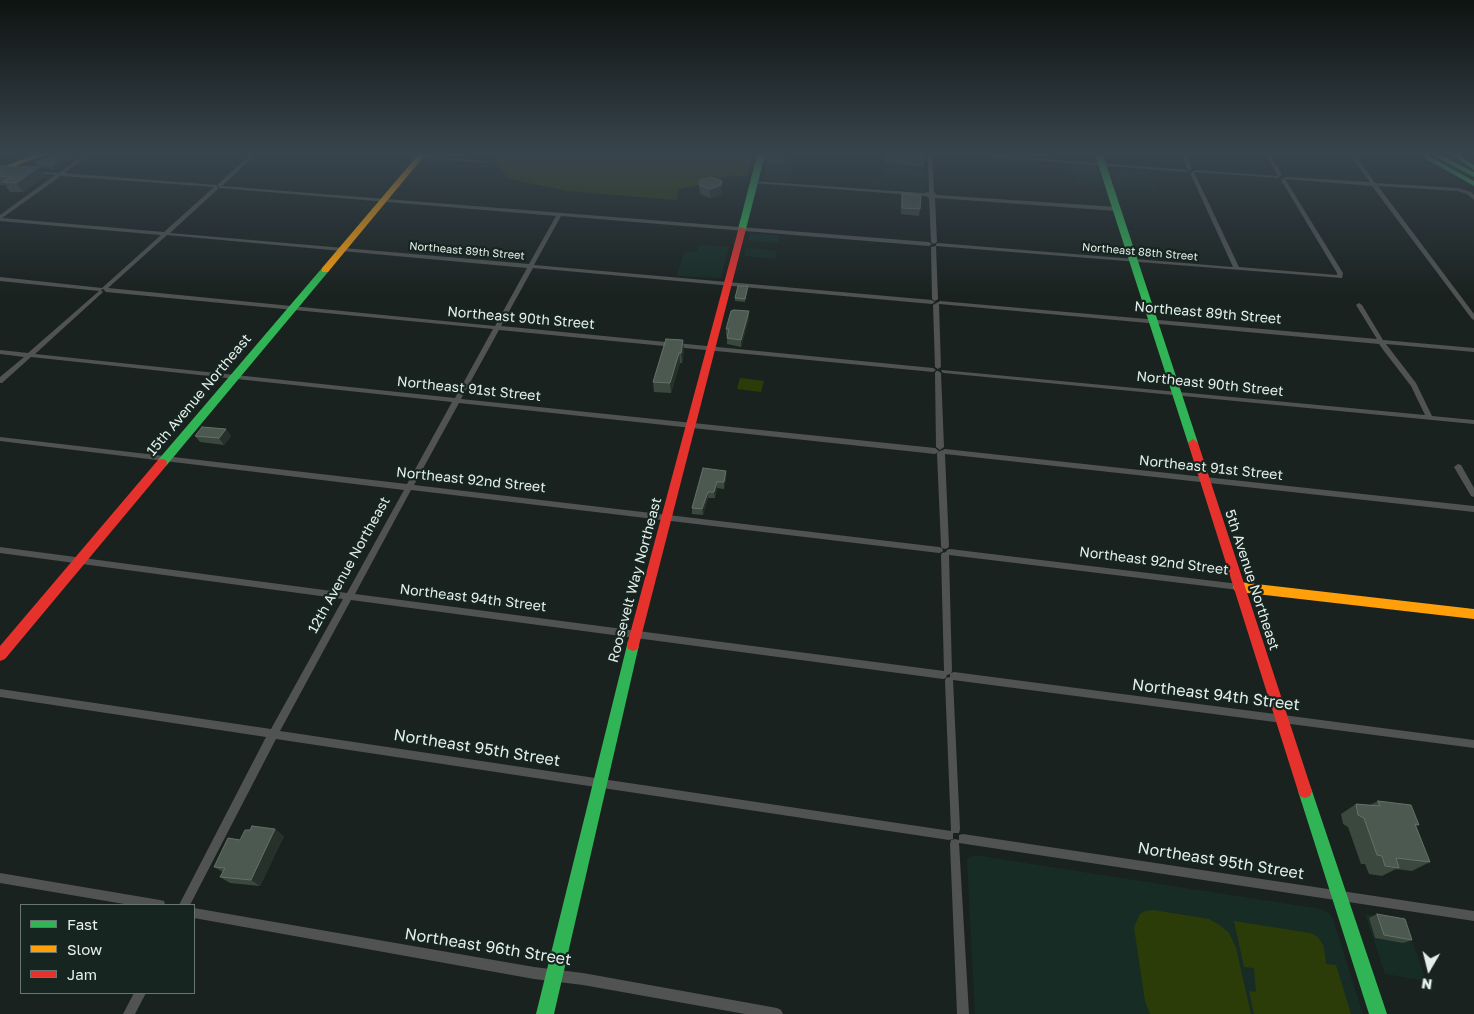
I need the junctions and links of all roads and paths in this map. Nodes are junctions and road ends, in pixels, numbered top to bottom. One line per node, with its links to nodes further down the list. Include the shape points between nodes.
1 (21, 202): 14 (street)
2 (201, 202): 16 (street)
3 (382, 202): 18 (main road, 15th Avenue Northeast)
4 (413, 202): 13 (street, Northeast 88th Street)
5 (748, 202): 15 (main road, Roosevelt Way Northeast)
6 (932, 202): 17 (street)
7 (1029, 202): 12 (street)
8 (1115, 202): 12 (main road, 5th Avenue Northeast)
9 (1206, 202): 21 (street)
10 (1296, 202): 21 (street, Northeast 88th Street, via 1340,277)
11 (1388, 202): 28 (street)
12 (1117, 209): 19 (main road, 5th Avenue Northeast)
13 (559, 214): 15 (street, Northeast 88th Street); 20 (street, 12th Avenue Northeast)
14 (0, 218): 16 (street, Northeast 89th Street)
15 (741, 229): 17 (street, Northeast 88th Street); 23 (main road, Roosevelt Way Northeast)
16 (165, 234): 18 (street, Northeast 89th Street); 24 (street)
17 (934, 245): 19 (street, Northeast 88th Street); 25 (street)
18 (342, 250): 20 (street, Northeast 89th Street); 27 (main road, 15th Avenue Northeast)
19 (1133, 261): 21 (street, Northeast 88th Street); 29 (main road, 5th Avenue Northeast)
20 (530, 267): 23 (street, Northeast 89th Street); 30 (street, 12th Avenue Northeast)
21 (1237, 270)
22 (0, 279): 24 (street, Northeast 90th Street)
23 (727, 284): 25 (street, Northeast 89th Street); 32 (main road, Roosevelt Way Northeast)
24 (103, 290): 27 (street, Northeast 90th Street); 35 (street)
25 (936, 302): 29 (street, Northeast 89th Street); 36 (street)
26 (1360, 306): 31 (street)
27 (293, 308): 30 (street, Northeast 90th Street); 37 (main road, 15th Avenue Northeast)
28 (1474, 318)
29 (1153, 321): 31 (street, Northeast 89th Street); 39 (main road, 5th Avenue Northeast)
30 (496, 328): 32 (street, Northeast 90th Street); 40 (street, 12th Avenue Northeast)
31 (1381, 341): 33 (street, Northeast 89th Street); 41 (street, via 1414,385)
32 (711, 348): 36 (street, Northeast 90th Street); 43 (main road, Roosevelt Way Northeast)
33 (1474, 350)
34 (0, 352): 35 (street, Northeast 91st Street)
35 (29, 355): 37 (street, Northeast 91st Street); 38 (street)
36 (938, 370): 39 (street, Northeast 90th Street); 45 (street)
37 (234, 378): 40 (street, Northeast 91st Street); 46 (main road, 15th Avenue Northeast)
38 (0, 381)
39 (1176, 393): 41 (street, Northeast 90th Street); 48 (main road, 5th Avenue Northeast)
40 (457, 401): 43 (street, Northeast 91st Street); 49 (street, 12th Avenue Northeast)
41 (1430, 418): 42 (street, Northeast 90th Street)
42 (1474, 422)
43 (692, 426): 45 (street, Northeast 91st Street); 52 (main road, Roosevelt Way Northeast)
44 (0, 439): 46 (street, Northeast 92nd Street)
45 (940, 451): 48 (street, Northeast 91st Street); 54 (street)
46 (166, 458): 49 (street, Northeast 92nd Street); 55 (main road, 15th Avenue Northeast)
47 (1458, 467): 50 (street)
48 (1204, 479): 51 (street, Northeast 91st Street); 56 (main road, 5th Avenue Northeast)
49 (409, 488): 52 (street, Northeast 92nd Street); 57 (street, 12th Avenue Northeast)
50 (1474, 494)
51 (1474, 509)
52 (667, 517): 54 (street, Northeast 92nd Street); 59 (main road, Roosevelt Way Northeast)
53 (0, 550): 55 (street, Northeast 94th Street)
54 (944, 551): 56 (street, Northeast 92nd Street); 61 (street)
55 (80, 560): 57 (street, Northeast 94th Street); 60 (main road, 15th Avenue Northeast)
56 (1239, 587): 58 (main road, Northeast 92nd Street); 63 (main road, 5th Avenue Northeast)
57 (350, 596): 59 (street, Northeast 94th Street); 64 (street, 12th Avenue Northeast)
58 (1474, 614)
59 (636, 634): 61 (street, Northeast 94th Street); 66 (main road, Roosevelt Way Northeast)
60 (0, 655)
61 (949, 676): 63 (street, Northeast 94th Street); 67 (street)
62 (0, 693): 64 (street, Northeast 95th Street)
63 (1281, 719): 65 (street, Northeast 94th Street); 69 (main road, 5th Avenue Northeast)
64 (273, 734): 66 (street, Northeast 95th Street); 71 (street, 12th Avenue Northeast)
65 (1474, 744)
66 (599, 784): 67 (street, Northeast 95th Street); 74 (main road, Roosevelt Way Northeast)
67 (955, 837): 69 (street, Northeast 95th Street); 79 (street)
68 (0, 878): 70 (street)
69 (1339, 896): 73 (street, Northeast 95th Street); 80 (main road, 5th Avenue Northeast)
70 (154, 904)
71 (185, 904)
72 (195, 913): 74 (street, Northeast 96th Street)
73 (1474, 916)
74 (554, 975): 77 (main road, Roosevelt Way Northeast); 78 (street, Northeast 96th Street)
75 (139, 994): 76 (street)
76 (129, 1014)
77 (545, 1014)
78 (777, 1014)
79 (963, 1014)
80 (1378, 1014)

